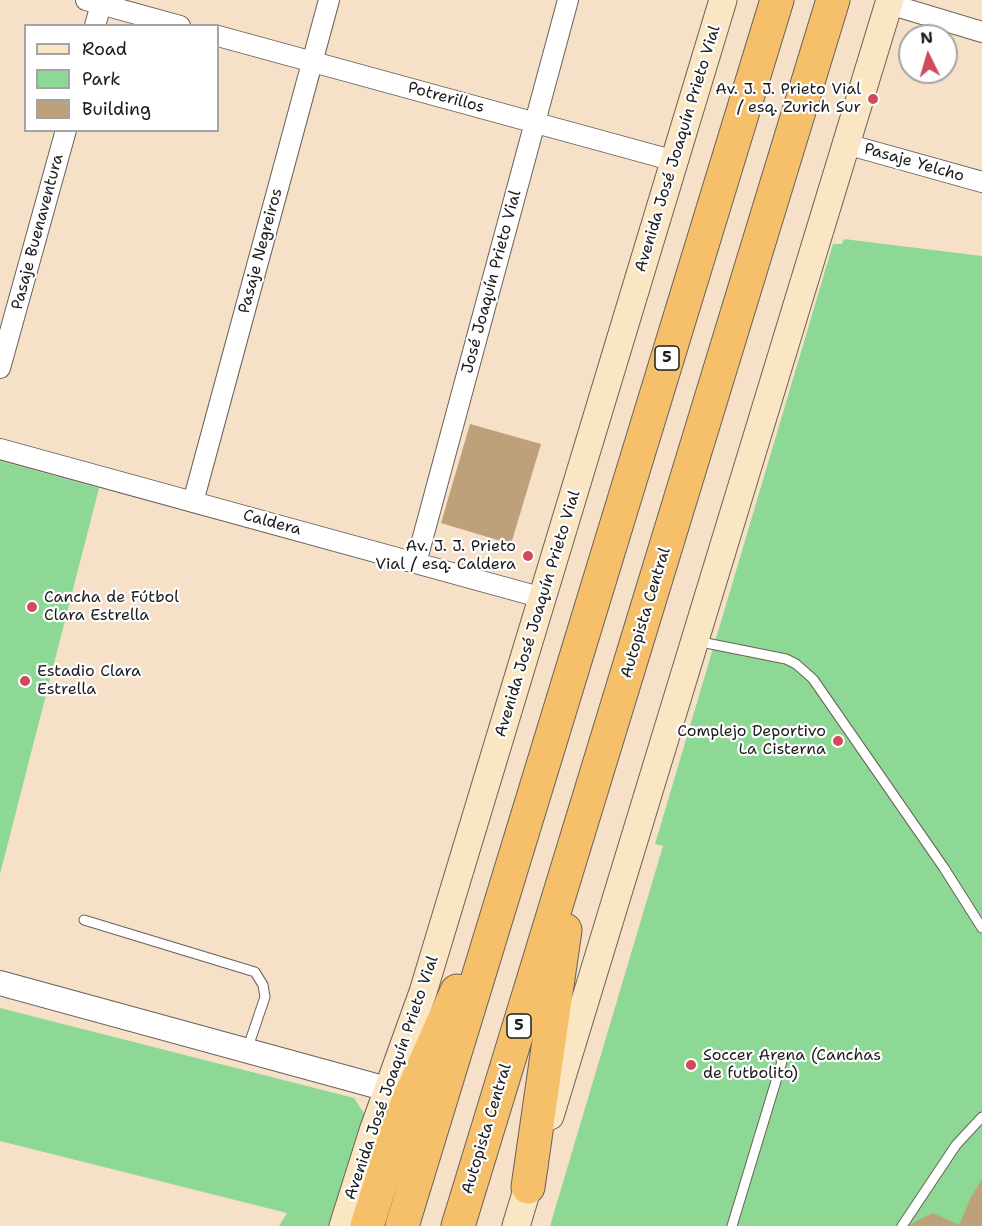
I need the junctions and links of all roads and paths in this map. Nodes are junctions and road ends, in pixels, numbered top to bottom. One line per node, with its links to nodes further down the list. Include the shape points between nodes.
1 (329, 0): 12 (street, Pasaje Negreiros)
2 (568, 0): 13 (street, José Joaquín Prieto Vial)
3 (723, 0): 16 (main road, Avenida José Joaquín Prieto Vial)
4 (777, 0): 25 (highway, 5)
5 (833, 0): 24 (highway, Autopista Central / 5)
6 (93, 2): 8 (street); 9 (street)
7 (890, 2): 10 (street); 15 (main road)
8 (95, 24)
9 (173, 24)
10 (982, 32)
11 (219, 36): 12 (street, Potrerillos)
12 (312, 62): 13 (street, Potrerillos); 20 (street, Pasaje Negreiros)
13 (535, 123): 16 (street, Potrerillos); 21 (street, José Joaquín Prieto Vial)
14 (65, 132): 18 (street, Pasaje Buenaventura)
15 (846, 144): 17 (street, Pasaje Yelcho); 23 (main road)
16 (675, 161): 22 (main road, Avenida José Joaquín Prieto Vial)
17 (982, 182)
18 (0, 368)
19 (0, 449): 20 (street, Caldera)
20 (193, 502): 21 (street, Caldera)
21 (416, 563): 22 (street, Caldera)
22 (543, 598): 31 (main road, Avenida José Joaquín Prieto Vial, via 423,992)
23 (694, 641): 27 (lane, via 786,659 813,679); 33 (main road)
24 (580, 826): 33 (highway); 37 (highway, Autopista Central / 5)
25 (498, 912): 35 (highway, via 424,1062 402,1115); 36 (highway, 5)
26 (84, 920): 29 (lane, via 255,972 265,997)
27 (982, 928)
28 (0, 983): 29 (street)
29 (247, 1050): 31 (street)
30 (783, 1058): 39 (lane)
31 (387, 1089): 34 (main road, Avenida José Joaquín Prieto Vial)
32 (982, 1116): 40 (lane, via 956,1145)
33 (528, 1187): 38 (main road)
34 (344, 1226)
35 (367, 1226)
36 (402, 1226)
37 (458, 1226)
38 (516, 1226)
39 (732, 1226)
40 (902, 1226)

